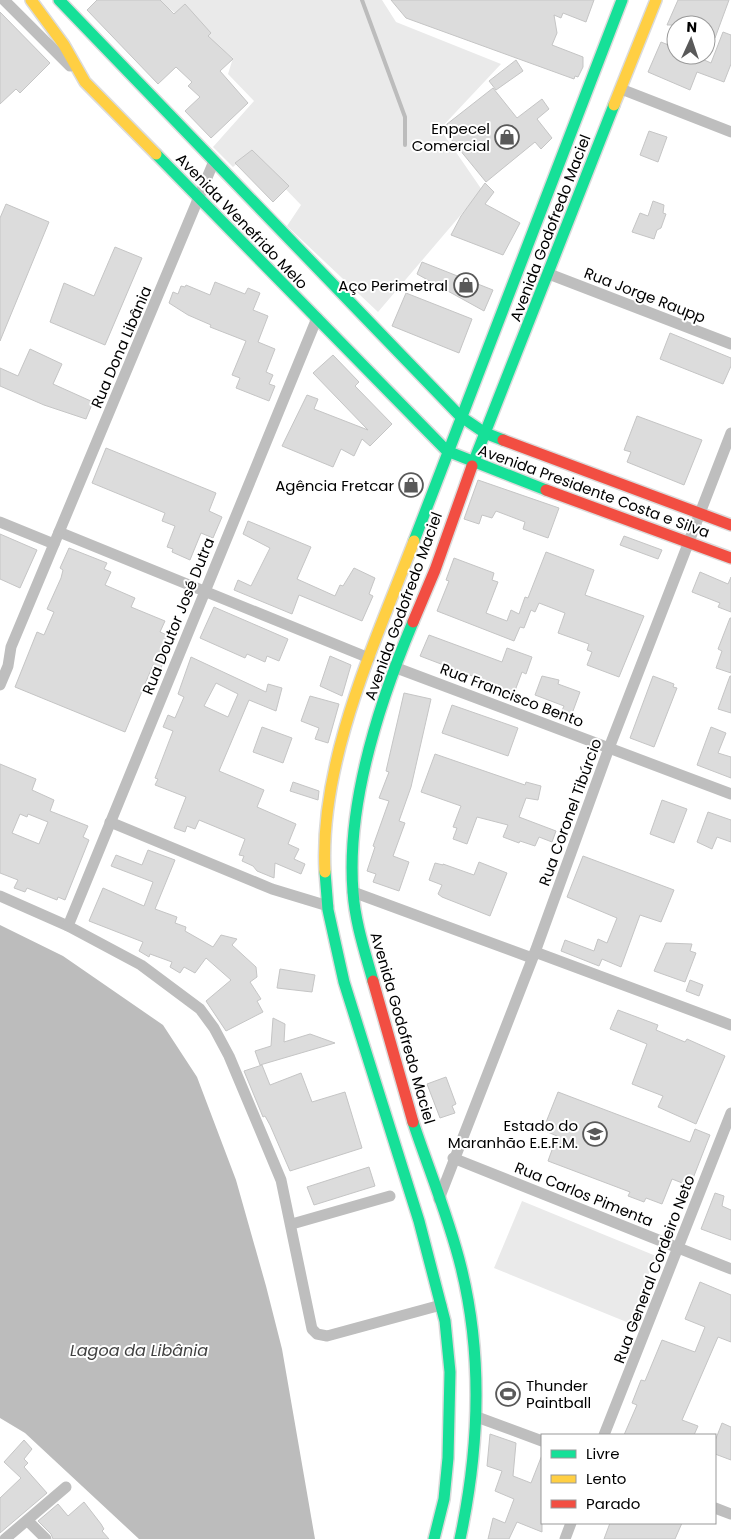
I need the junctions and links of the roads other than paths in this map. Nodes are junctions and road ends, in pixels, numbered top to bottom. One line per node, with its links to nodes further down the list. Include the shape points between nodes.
1 (4, 0): 6 (street)
2 (32, 0): 6 (main road, Avenida Wenefrido Melo)
3 (59, 0): 9 (main road, Avenida Wenefrido Melo)
4 (622, 0): 14 (main road, Avenida Godofredo Maciel)
5 (656, 0): 7 (main road, Avenida Godofredo Maciel)
6 (85, 82): 10 (main road, Avenida Wenefrido Melo)
7 (621, 90): 8 (street); 11 (main road, Avenida Godofredo Maciel)
8 (731, 132)
9 (214, 161): 10 (street, Rua Dona Libânia); 14 (main road, Avenida Wenefrido Melo)
10 (199, 198): 12 (main road, Avenida Wenefrido Melo); 22 (street, Rua Dona Libânia)
11 (549, 274): 13 (street, Rua Jorge Raupp); 15 (main road, Avenida Godofredo Maciel)
12 (317, 318): 17 (main road, Avenida Wenefrido Melo); 26 (street, Rua Doutor José Dutra)
13 (731, 344)
14 (460, 416): 15 (main road, Avenida Presidente Costa e Silva); 17 (main road, Avenida Godofredo Maciel)
15 (485, 433): 18 (main road, Avenida Godofredo Maciel); 19 (main road, Avenida Presidente Costa e Silva)
16 (731, 434): 19 (street, Rua Coronel Tibúrcio)
17 (447, 451): 18 (main road, Avenida Presidente Costa e Silva); 27 (main road, Avenida Godofredo Maciel)
18 (473, 464): 23 (main road, Avenida Presidente Costa e Silva); 28 (main road, Avenida Godofredo Maciel, via 435,570)
19 (699, 513): 21 (main road, Avenida Presidente Costa e Silva); 23 (street, Rua Coronel Tibúrcio)
20 (0, 522): 24 (street)
21 (731, 526)
22 (59, 532): 24 (street, Rua Dona Libânia); 26 (street)
23 (688, 542): 25 (main road, Avenida Presidente Costa e Silva); 30 (street, Rua Coronel Tibúrcio)
24 (54, 544): 29 (street, Rua Dona Libânia, via 11,647)
25 (731, 558)
26 (205, 590): 27 (street); 32 (street, Rua Doutor José Dutra)
27 (369, 658): 35 (main road, Avenida Godofredo Maciel, via 346,728 326,821 324,862)
28 (394, 667): 30 (street, Rua Francisco Bento); 33 (main road, Avenida Godofredo Maciel, via 359,797)
29 (0, 685)
30 (609, 748): 31 (street, Rua Francisco Bento); 37 (street, Rua Coronel Tibúrcio)
31 (731, 794)
32 (110, 822): 35 (street, via 272,889); 36 (street, Rua Doutor José Dutra)
33 (353, 892): 37 (street); 42 (main road, Avenida Godofredo Maciel, via 361,939 382,1021)
34 (0, 896): 36 (street)
35 (328, 906): 46 (main road, Avenida Godofredo Maciel, via 344,986 408,1184)
36 (68, 926): 43 (street, via 141,965 205,1015 229,1056 281,1180)
37 (534, 955): 38 (street); 40 (street, Rua Coronel Tibúrcio)
38 (731, 1025)
39 (731, 1113): 44 (street, Rua General Cordeiro Neto)
40 (454, 1158): 42 (street, Rua Coronel Tibúrcio); 44 (street, Rua Carlos Pimenta)
41 (390, 1196): 43 (street)
42 (438, 1201): 47 (main road, Avenida Godofredo Maciel, via 461,1266 472,1322)
43 (292, 1224): 46 (street, via 312,1329 317,1334 327,1336)
44 (679, 1248): 45 (street, Rua Carlos Pimenta); 48 (street, Rua General Cordeiro Neto)
45 (731, 1269)
46 (441, 1305): 57 (main road, Avenida Godofredo Maciel, via 450,1367 450,1412 446,1486)
47 (477, 1417): 49 (street); 58 (main road, Avenida Godofredo Maciel, via 467,1507)
48 (604, 1434)
49 (541, 1441)
50 (66, 1487): 53 (street)
51 (716, 1508): 52 (street)
52 (731, 1514)
53 (28, 1521): 55 (street); 56 (street)
54 (570, 1524): 59 (street)
55 (5, 1539)
56 (46, 1539)
57 (434, 1539)
58 (460, 1539)
59 (565, 1539)

